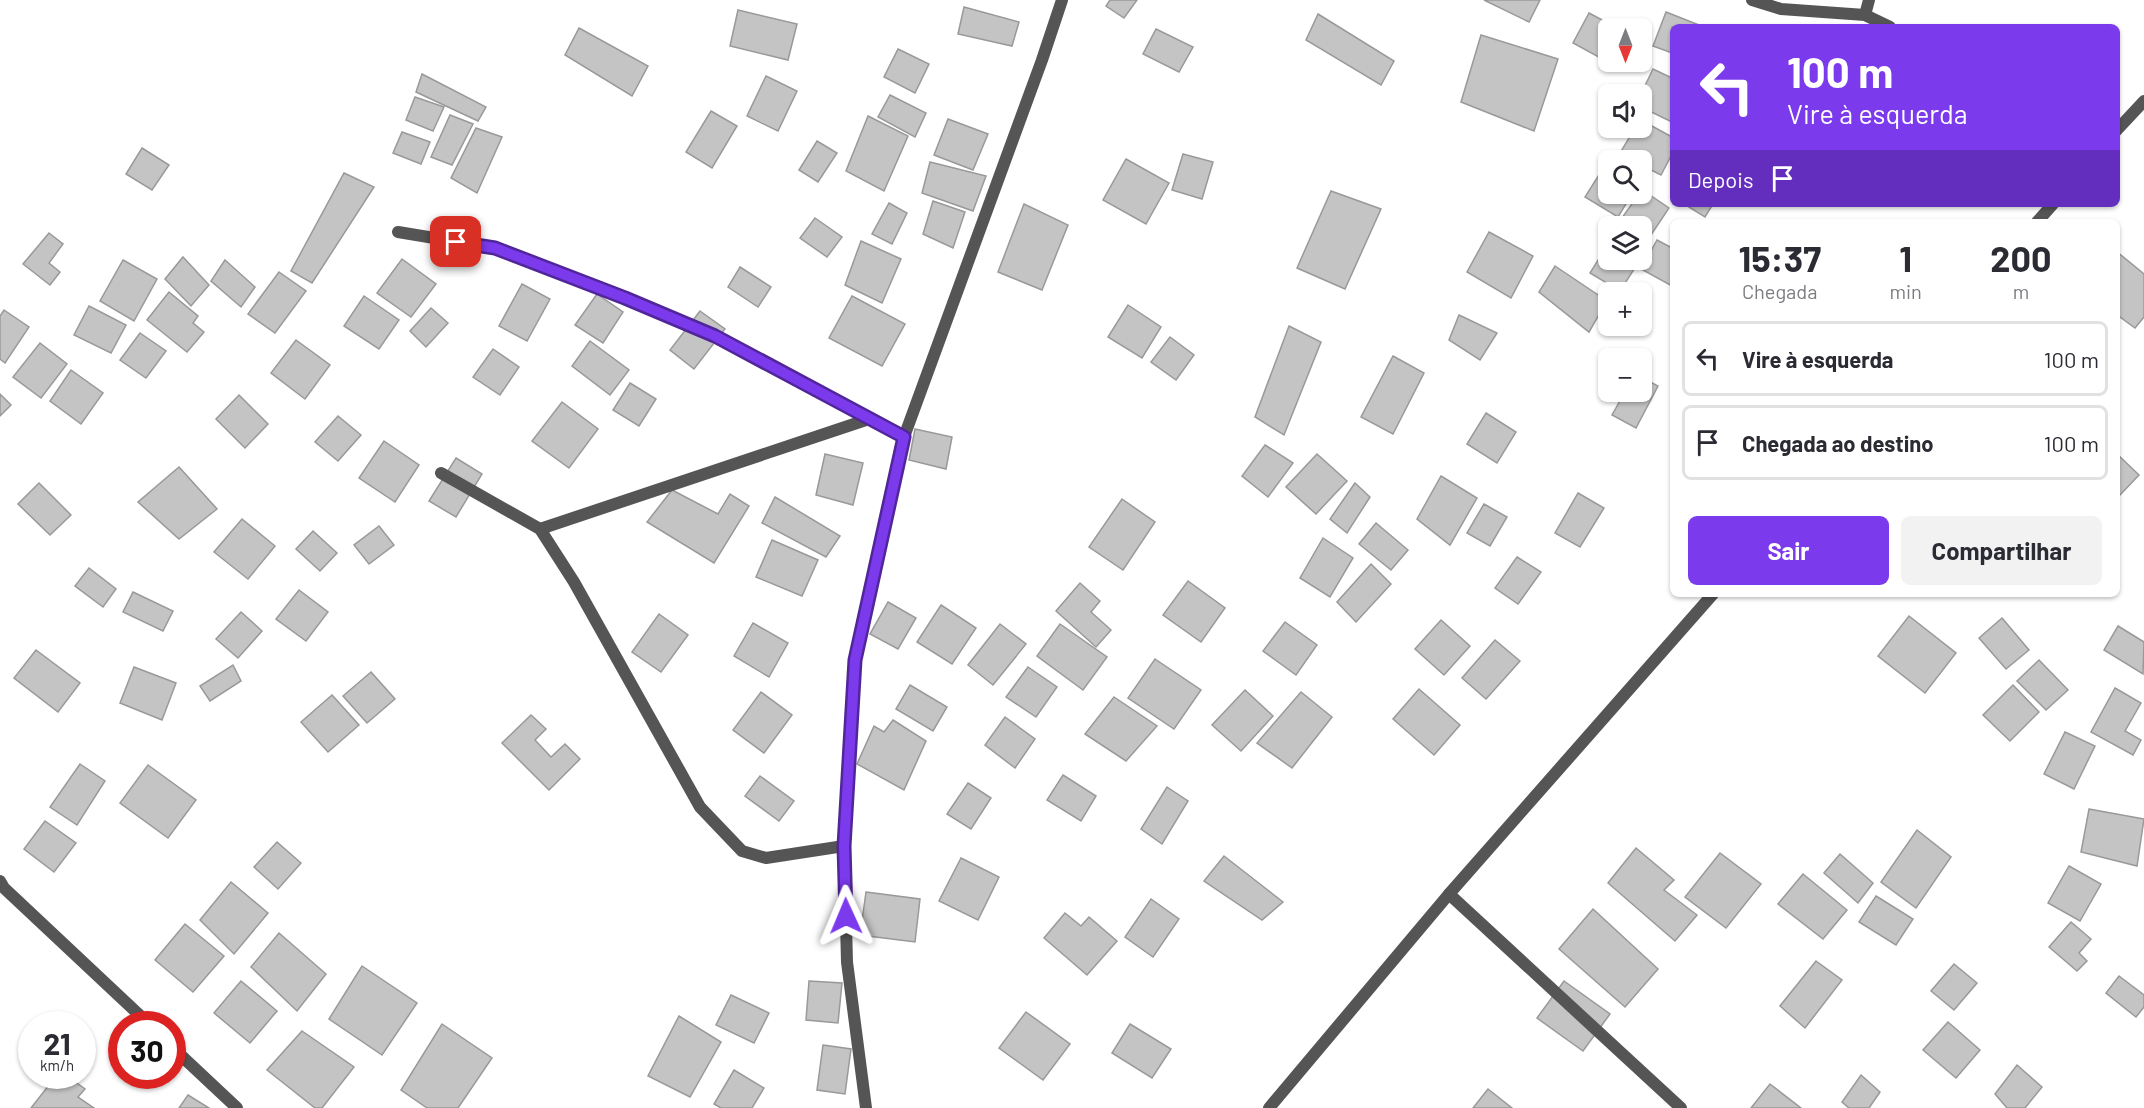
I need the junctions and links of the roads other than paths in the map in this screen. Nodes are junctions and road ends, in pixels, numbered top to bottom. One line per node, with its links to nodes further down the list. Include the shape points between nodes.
1 (1062, 0): 12 (street)
2 (1752, 0): 4 (street, via 1781,9)
3 (1869, 0): 4 (street)
4 (1865, 15): 5 (street)
5 (1884, 24)
6 (2144, 101): 7 (street)
7 (2120, 127)
8 (2050, 207): 9 (street)
9 (2040, 219)
10 (398, 232): 11 (street, via 495,248 625,298 715,336)
11 (869, 419): 12 (street); 14 (street)
12 (904, 437): 16 (street, via 855,660)
13 (441, 473): 14 (street)
14 (540, 529): 16 (street, via 574,582 700,807 742,851 766,858)
15 (1710, 597): 18 (street)
16 (844, 846): 22 (street, via 847,962)
17 (0, 881): 19 (street)
18 (1449, 894): 23 (street); 24 (street)
19 (135, 1011)
20 (186, 1060): 21 (street)
21 (237, 1108)
22 (866, 1108)
23 (1269, 1108)
24 (1682, 1108)

